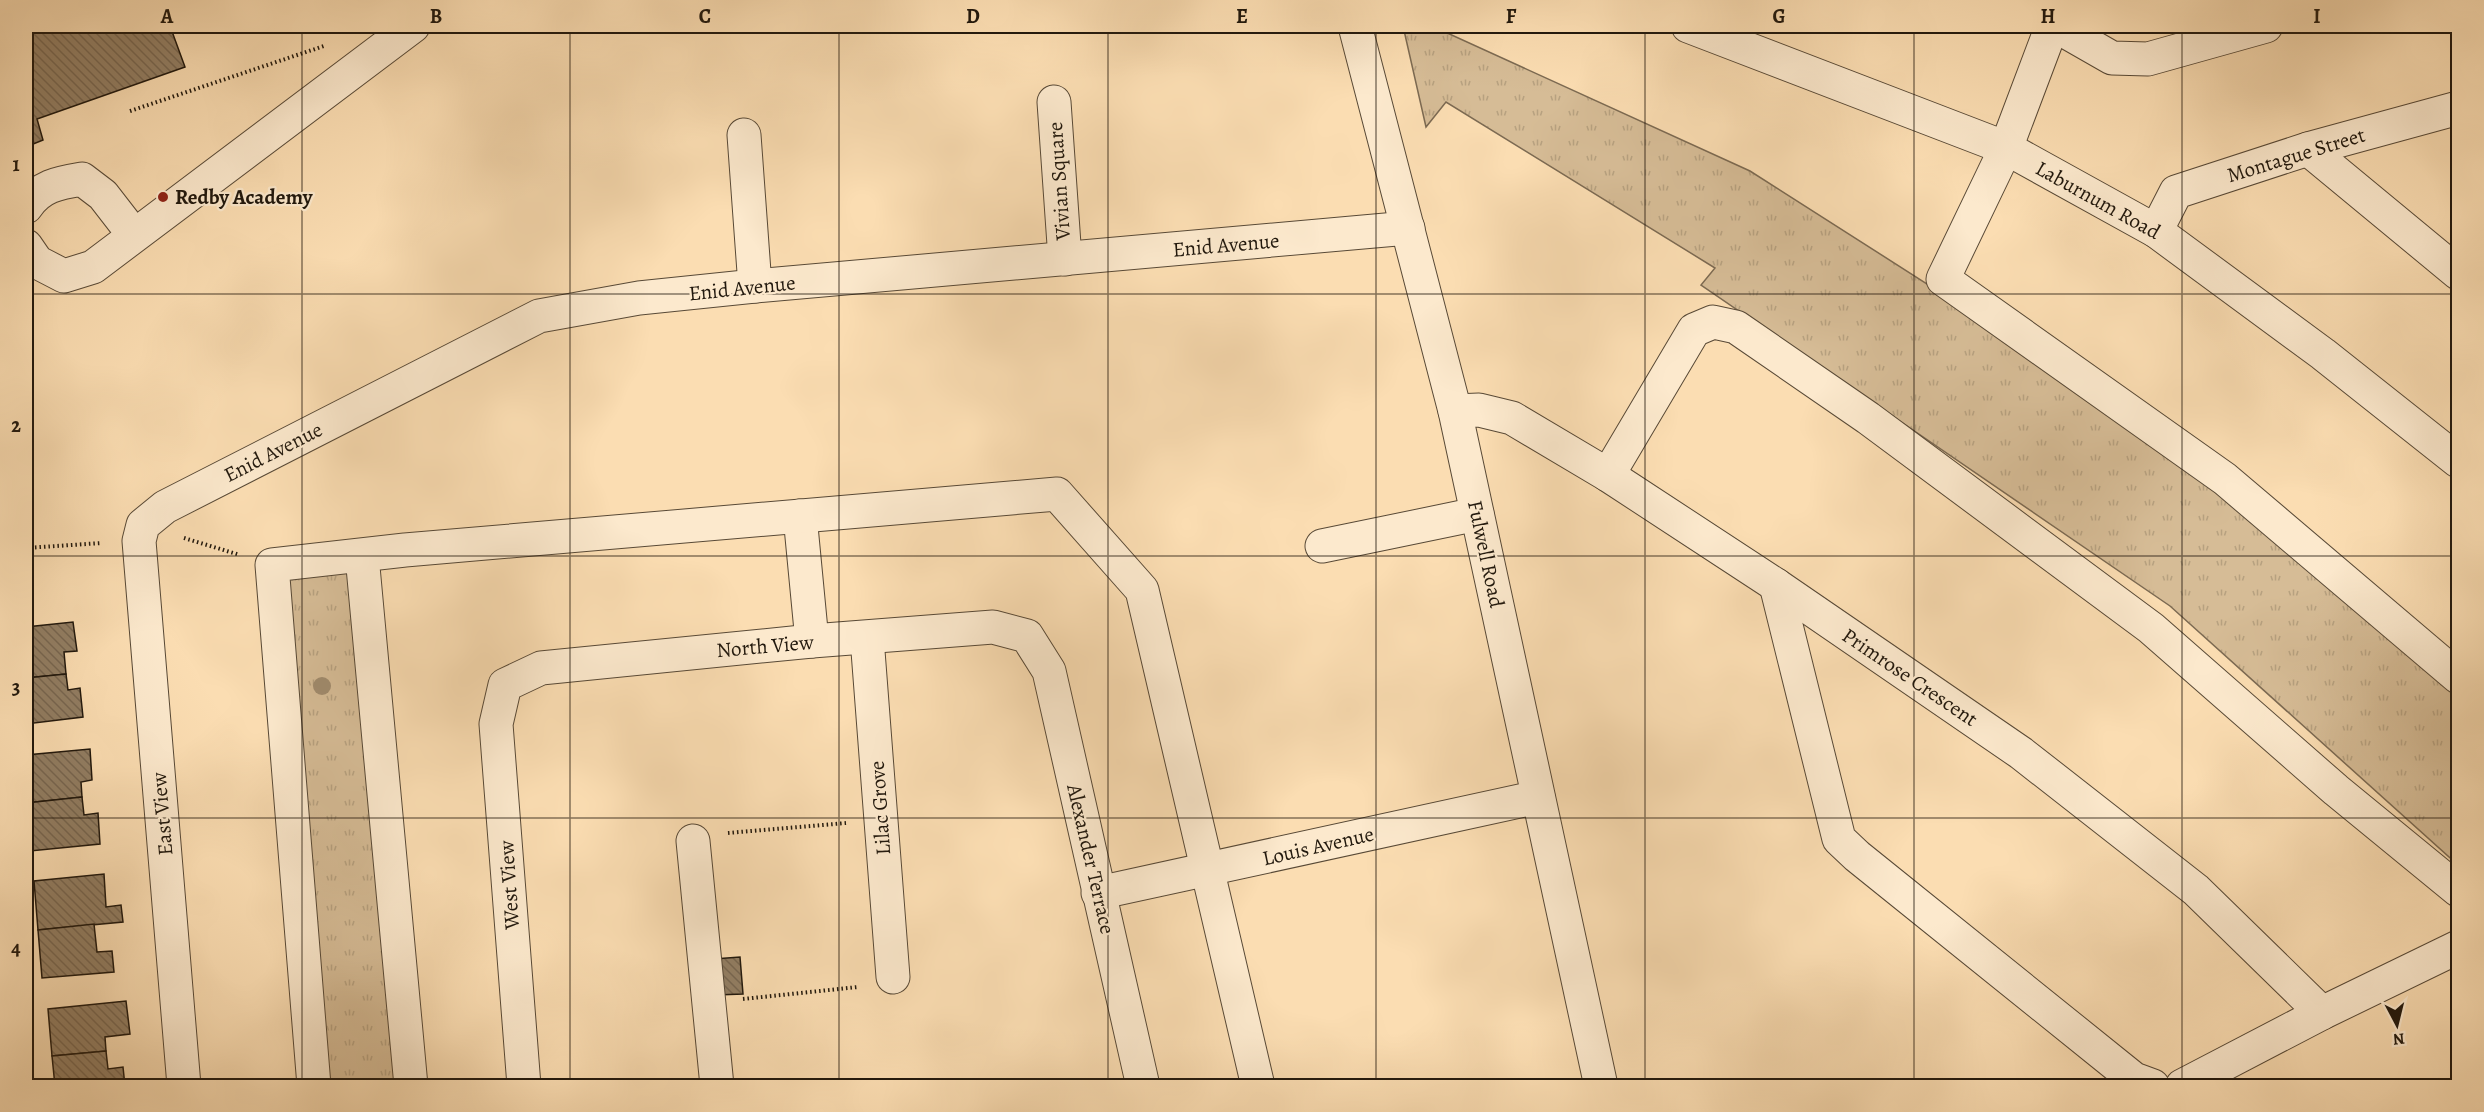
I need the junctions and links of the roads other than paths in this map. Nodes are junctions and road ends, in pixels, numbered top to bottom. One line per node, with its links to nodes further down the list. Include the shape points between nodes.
1 (414, 26): 15 (street)
2 (1355, 26): 13 (street, Fulwell Road)
3 (1688, 26): 10 (street, Laburnum Road)
4 (2052, 26): 10 (street)
5 (2056, 26): 6 (street, via 2112,58 2148,59)
6 (2266, 26)
7 (1054, 102): 18 (street, Vivian Square)
8 (2458, 108): 11 (street, Montague Street)
9 (744, 135): 20 (street)
10 (2006, 148): 14 (street, Laburnum Road); 33 (street, via 1943,279 2225,479)
11 (2308, 149): 14 (street, Montague Street, via 2176,192); 17 (street)
12 (26, 207): 15 (street, via 34,195 82,179 103,195)
13 (1408, 228): 18 (street, Enid Avenue); 21 (street, Fulwell Road)
14 (2156, 231): 22 (street, Laburnum Road, via 2323,354)
15 (134, 235): 16 (street, via 93,267 64,276 37,262)
16 (26, 246)
17 (2446, 248): 19 (street)
18 (1065, 259): 20 (street, Enid Avenue)
19 (2458, 273)
20 (755, 286): 26 (street, Enid Avenue, via 639,298 539,316 165,507)
21 (1455, 411): 23 (street, Primrose Crescent, via 1479,410 1512,418); 24 (street, Fulwell Road)
22 (2458, 461)
23 (1608, 475): 29 (street, Primrose Crescent); 38 (street, via 1694,330 1713,322 1736,327 1868,418 2151,628 2336,790)
24 (1477, 514): 27 (street); 35 (street, Fulwell Road)
25 (800, 516): 28 (street); 32 (street); 37 (street, via 1057,495 1142,590)
26 (141, 533): 43 (street, East View)
27 (1322, 546)
28 (362, 556): 44 (street, via 272,565); 45 (street)
29 (1776, 585): 42 (street, Primrose Crescent, via 2021,753 2196,890); 51 (street, via 1839,839 2134,1079)
30 (1027, 636): 31 (street, North View, via 993,627); 39 (street, Alexander Terrace, via 1049,671)
31 (867, 638): 32 (street, North View); 41 (street, Lilac Grove)
32 (812, 641): 34 (street, North View, via 541,668)
33 (2458, 677)
34 (505, 685): 46 (street, West View, via 496,724)
35 (1538, 797): 37 (street, Louis Avenue); 50 (street, Fulwell Road)
36 (693, 841): 47 (street)
37 (1208, 871): 39 (street, Louis Avenue); 49 (street)
38 (2458, 890)
39 (1098, 893): 48 (street, Alexander Terrace)
40 (2458, 947): 42 (street)
41 (892, 977)
42 (2322, 1013): 52 (street)
43 (184, 1086)
44 (314, 1086)
45 (411, 1086)
46 (524, 1086)
47 (717, 1086)
48 (1143, 1086)
49 (1258, 1086)
50 (1601, 1086)
51 (2154, 1086)
52 (2182, 1086)

